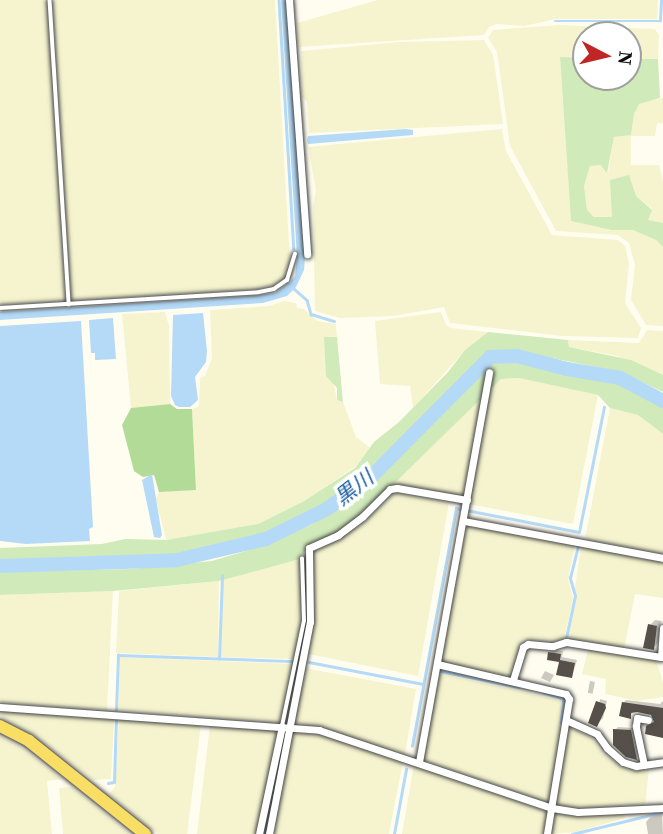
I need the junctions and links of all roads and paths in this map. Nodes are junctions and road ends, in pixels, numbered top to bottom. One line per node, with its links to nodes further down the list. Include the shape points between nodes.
1 (50, 0): 5 (lane)
2 (289, 0): 4 (street)
3 (295, 254): 5 (lane, via 288,280 274,289)
4 (307, 254)
5 (69, 304): 6 (lane)
6 (0, 308)
7 (489, 372): 8 (street)
8 (466, 506): 9 (street); 22 (street, via 390,489 355,523 309,548 310,622)
9 (464, 521): 10 (street); 14 (street)
10 (663, 558)
11 (302, 559): 21 (lane, via 304,621)
12 (663, 633): 13 (street)
13 (661, 657): 15 (street); 16 (street, via 566,642 528,644)
14 (437, 664): 16 (street); 23 (street)
15 (663, 668)
16 (513, 680): 18 (street, via 566,694)
17 (0, 707): 21 (street)
18 (566, 720): 25 (street, via 597,734 623,762); 26 (street)
19 (648, 720): 25 (street, via 637,718 636,726)
20 (0, 726): 28 (main road, via 29,741)
21 (282, 726): 22 (street); 29 (street)
22 (292, 727): 23 (street, via 328,732); 30 (street)
23 (413, 760): 26 (street)
24 (663, 762): 25 (street)
25 (644, 765)
26 (552, 807): 27 (street, via 578,812); 31 (street)
27 (663, 807)
28 (145, 834)
29 (260, 834)
30 (268, 834)
31 (548, 834)

